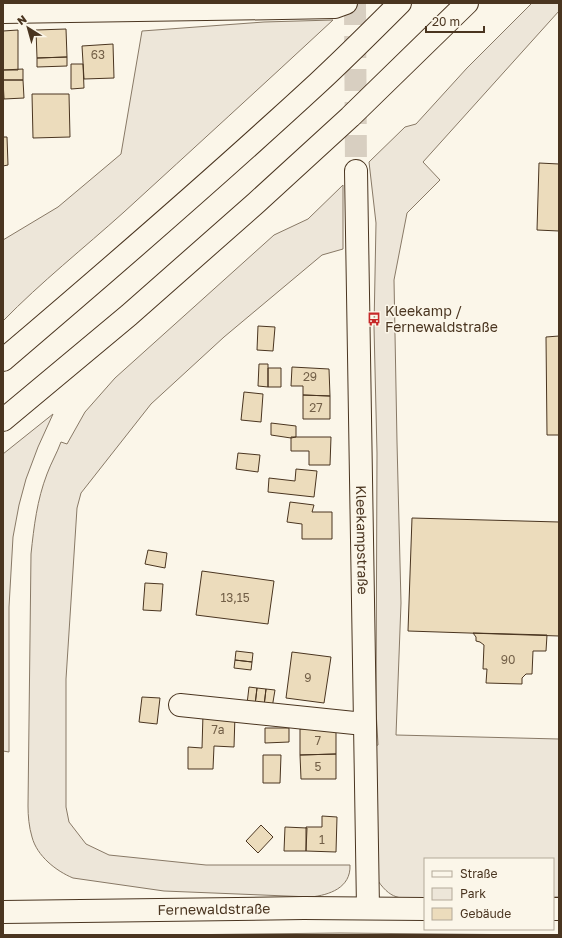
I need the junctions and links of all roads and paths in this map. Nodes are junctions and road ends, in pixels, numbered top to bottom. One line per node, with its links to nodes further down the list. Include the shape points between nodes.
1 (346, 3): 4 (main road, via 335,7)
2 (400, 3): 6 (main road, via 224,169)
3 (467, 3): 7 (main road, via 350,117 256,203 123,320)
4 (3, 12)
5 (356, 171): 9 (main road, Kleekampstraße)
6 (3, 360)
7 (3, 420)
8 (180, 705): 9 (main road)
9 (364, 724): 10 (main road, Kleekampstraße)
10 (368, 908): 11 (main road, Fernewaldstraße); 12 (main road, Fernewaldstraße)
11 (424, 909)
12 (3, 912)

